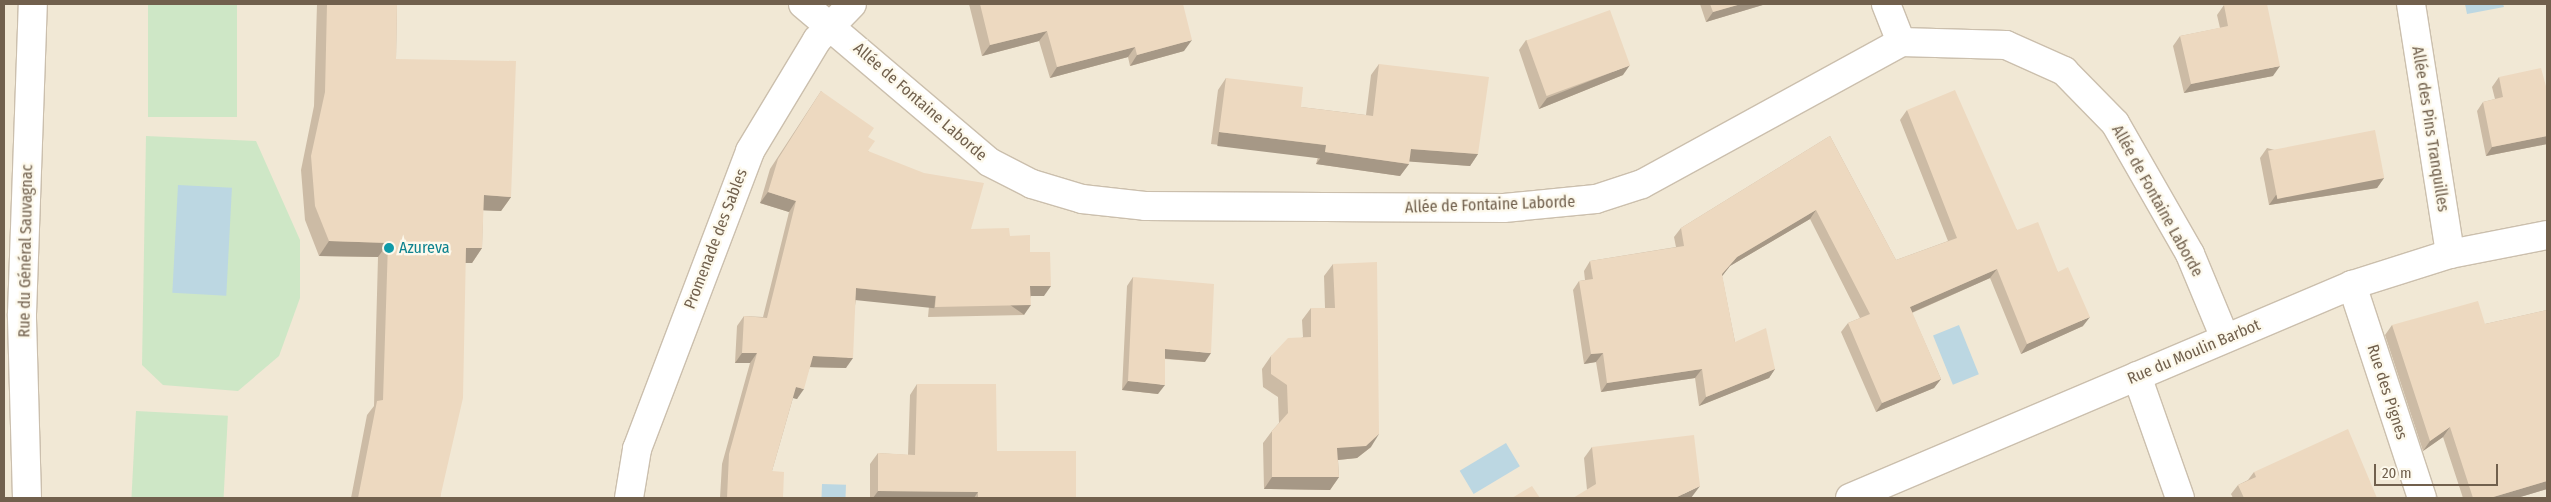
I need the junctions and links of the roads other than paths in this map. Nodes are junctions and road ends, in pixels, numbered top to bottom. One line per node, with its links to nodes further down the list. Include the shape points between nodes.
1 (33, 4): 13 (street, Rue du Général Sauvagnac, via 22,314)
2 (803, 4): 6 (street, Allée de Fontaine Laborde)
3 (852, 4): 6 (street, Promenade des Sables)
4 (1886, 4): 7 (street)
5 (2411, 4): 9 (street, Allée des Pins Tranquilles)
6 (830, 26): 7 (street, Allée de Fontaine Laborde, via 990,162 1032,184 1082,200 1145,206 1312,210 1504,208 1596,199 1642,184); 14 (street, Promenade des Sables, via 817,40 750,151 638,449)
7 (1901, 42): 11 (street, Allée de Fontaine Laborde, via 2006,45 2064,71 2114,123 2190,254)
8 (2547, 234): 9 (street, Rue du Moulin Barbot)
9 (2450, 254): 10 (street, Rue du Moulin Barbot)
10 (2352, 285): 11 (street, Rue du Moulin Barbot); 17 (street, Rue des Pignes)
11 (2225, 338): 12 (street, Rue du Moulin Barbot)
12 (2137, 376): 15 (street, Rue du Moulin Barbot); 16 (street)
13 (27, 498)
14 (628, 498)
15 (1850, 498)
16 (2180, 498)
17 (2422, 498)

